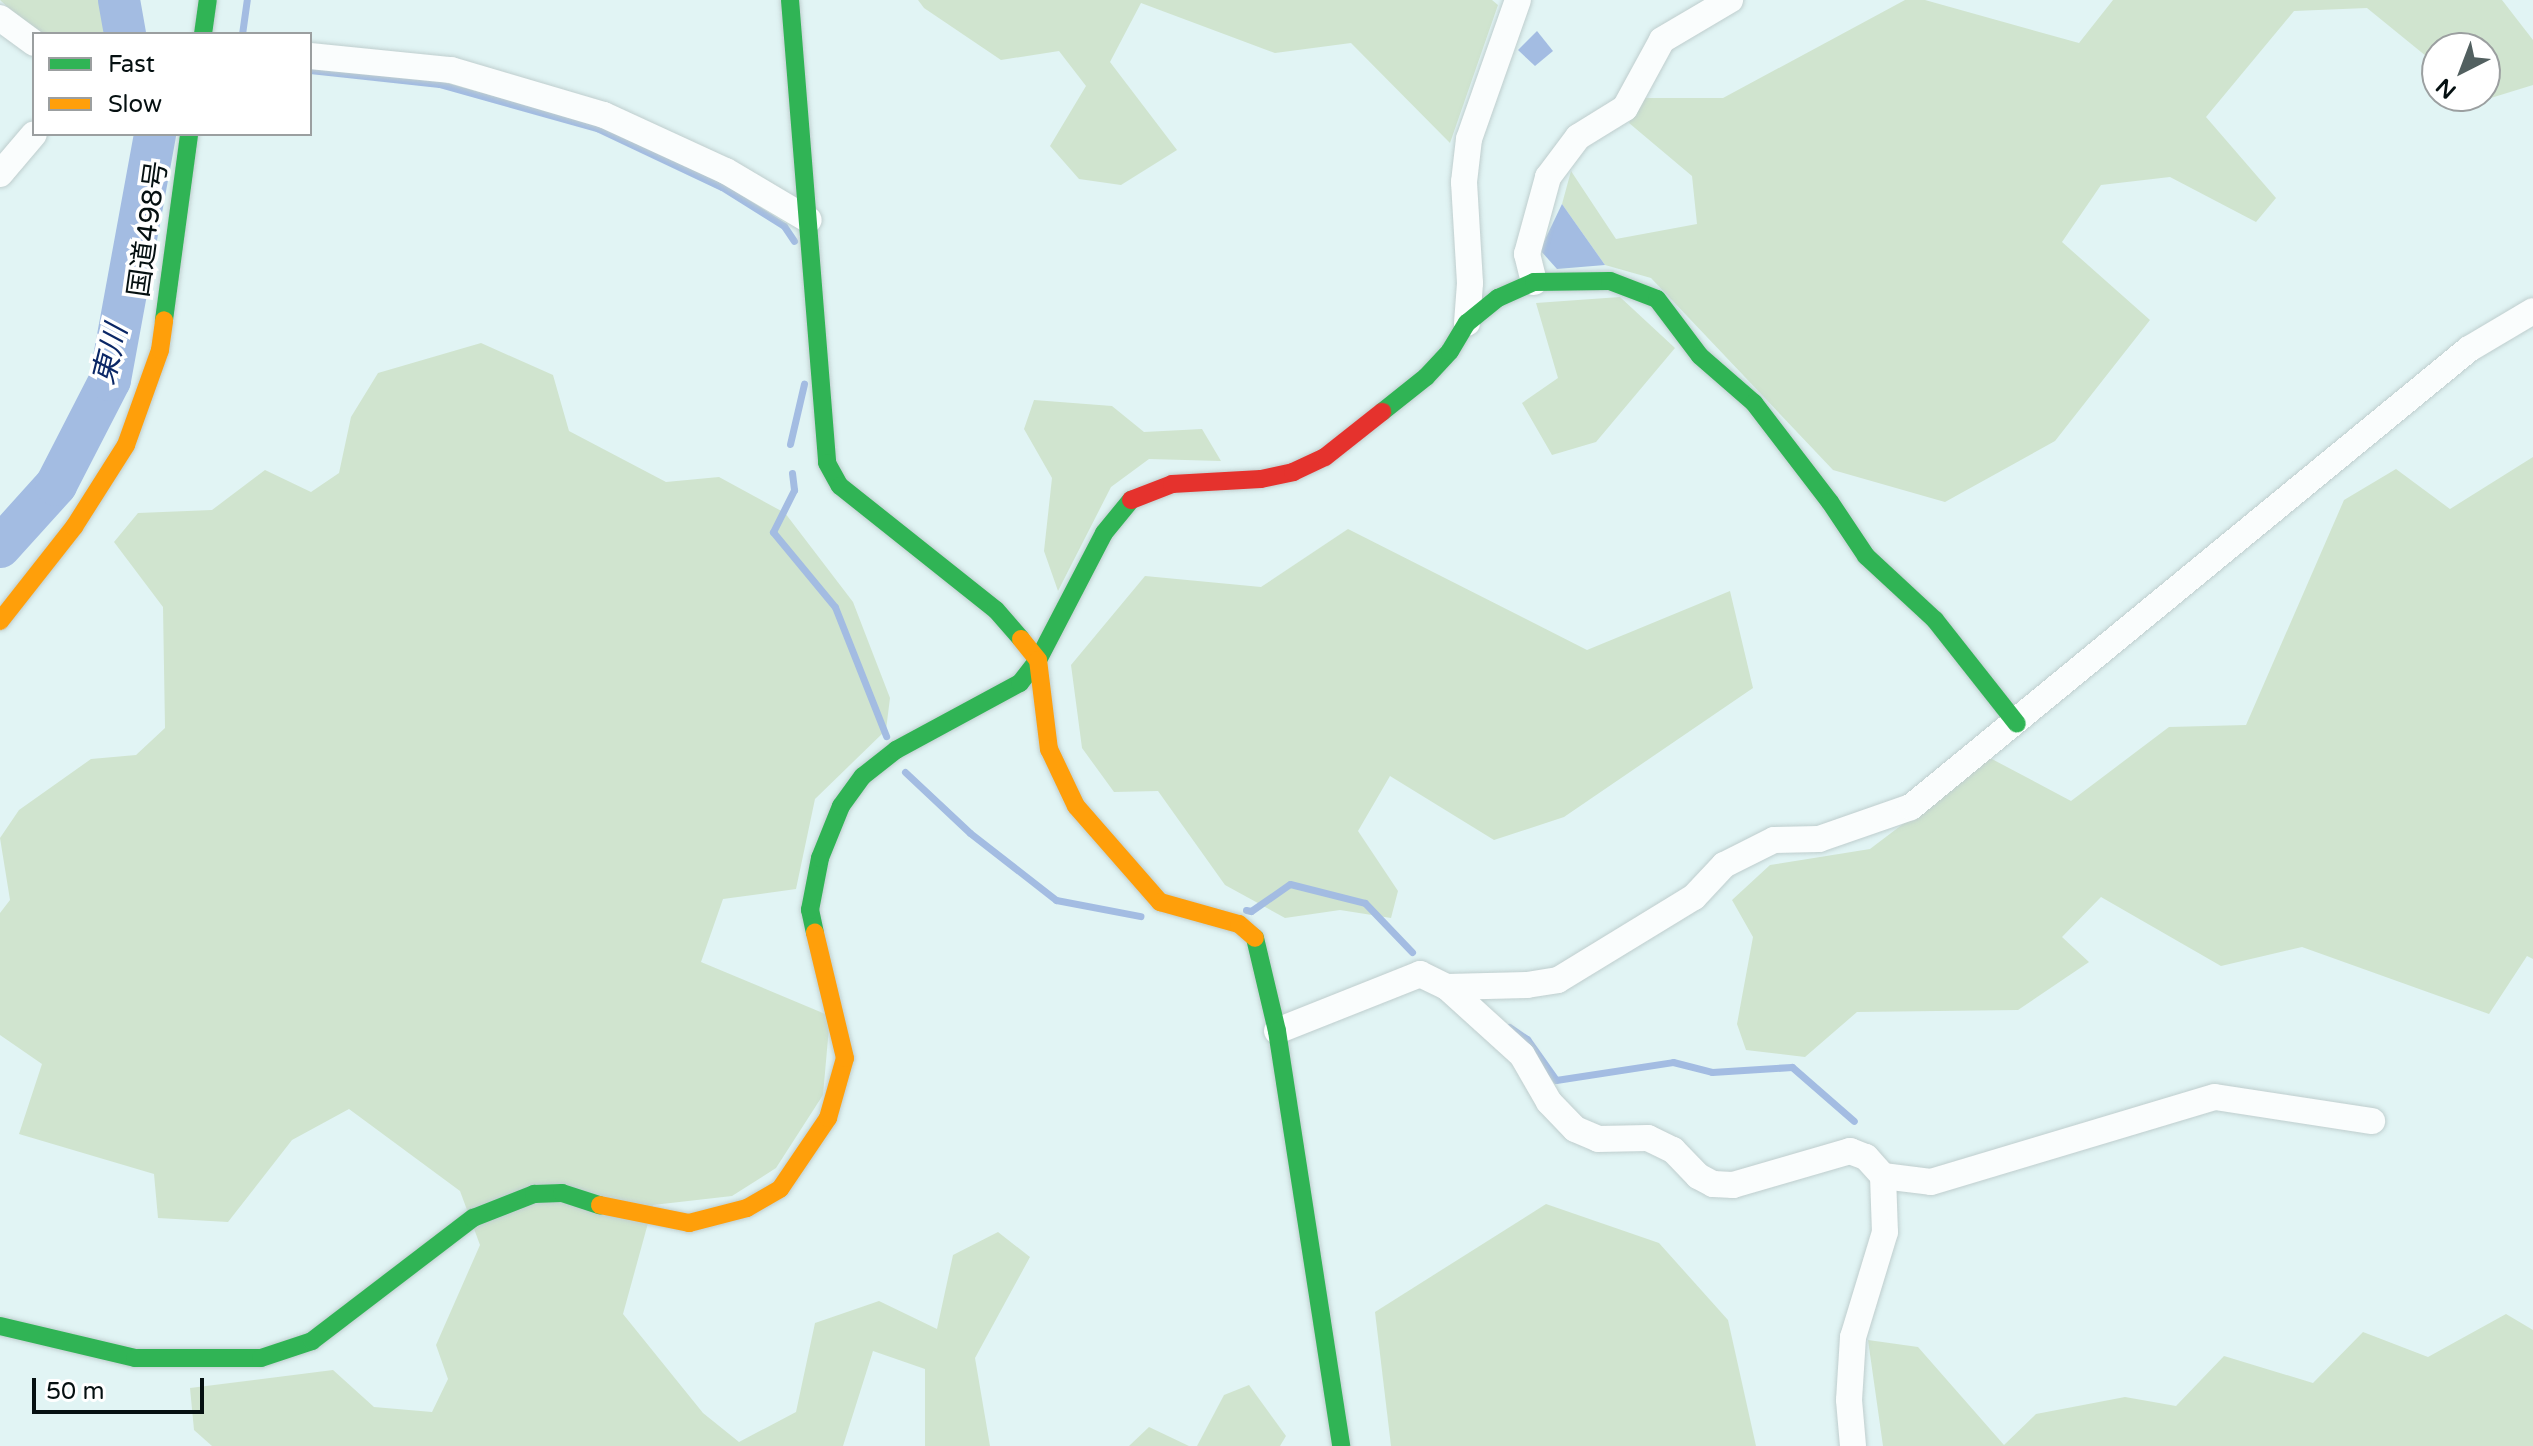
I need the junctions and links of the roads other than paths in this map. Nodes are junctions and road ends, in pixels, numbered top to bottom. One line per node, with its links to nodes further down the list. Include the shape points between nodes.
1 (208, 0): 6 (main road)
2 (790, 0): 12 (main road)
3 (1518, 0): 15 (street, via 1469,139 1464,182)
4 (1730, 0): 13 (street, via 1662,40 1625,108 1578,137 1548,177 1527,254)
5 (0, 18): 7 (street)
6 (203, 32)
7 (32, 42)
8 (312, 56): 12 (street, via 451,70 604,115 726,171)
9 (32, 136): 11 (street)
10 (189, 136): 16 (main road, 国道498号, via 160,350 126,445 74,527)
11 (0, 174)
12 (809, 220): 17 (main road, via 827,463 840,486 996,610)
13 (1534, 282): 15 (main road, via 1498,298); 18 (main road, via 1610,281 1657,299 1700,356 1754,403 1866,556 1935,620)
14 (2533, 311): 18 (street, via 2469,349)
15 (1467, 323): 17 (main road, via 1426,377 1325,457 1293,472 1172,484 1131,500 1104,533)
16 (0, 621)
17 (1038, 660): 20 (main road, via 1049,749 1076,806 1160,902 1239,924 1255,937); 23 (main road, via 1020,683 896,750 863,776 841,806 820,858 810,910 845,1058 828,1118 780,1189 747,1208 689,1223 611,1209 562,1193 534,1194 473,1218 312,1341 261,1358 135,1358)
18 (2017, 724): 19 (street, via 1911,807 1819,839 1774,840 1724,865 1694,897 1558,980)
19 (1447, 987): 20 (street, via 1420,974); 22 (street, via 1522,1055 1549,1102 1575,1129 1598,1139 1648,1138 1673,1150 1713,1184 1733,1185 1850,1151 1866,1157)
20 (1277, 1031): 24 (main road)
21 (2372, 1121): 22 (street, via 2215,1097 1931,1182)
22 (1883, 1176): 25 (street, via 1885,1232 1853,1337)
23 (0, 1326)
24 (1341, 1446)
25 (1853, 1446)

